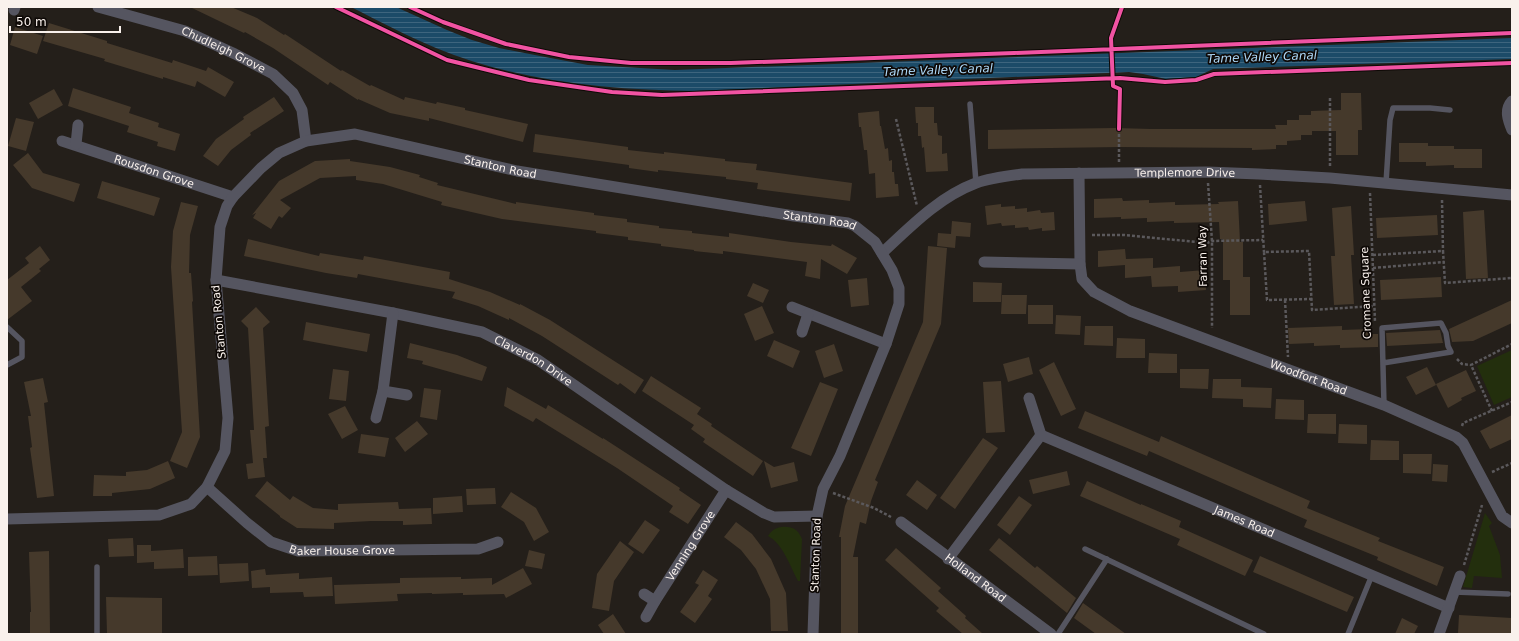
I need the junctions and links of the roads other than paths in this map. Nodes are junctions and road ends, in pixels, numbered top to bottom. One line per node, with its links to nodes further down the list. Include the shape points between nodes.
1 (98, 7): 8 (street, Chudleigh Grove, via 185,31 273,74 293,93 302,110)
2 (1512, 101): 6 (street, via 1507,109 1507,118)
3 (970, 104): 11 (lane)
4 (1450, 110): 12 (lane, via 1393,108)
5 (78, 125): 9 (street)
6 (1512, 130)
7 (62, 141): 9 (street, Rousdon Grove)
8 (306, 141): 13 (street, Stanton Road, via 279,153); 15 (street, Stanton Road, via 356,134 516,171 794,216 848,222 866,234)
9 (76, 144): 13 (street, Rousdon Grove)
10 (1079, 173): 11 (street, Templemore Drive, via 1022,174); 12 (street, Templemore Drive, via 1207,172); 17 (street, Woodfort Road)
11 (976, 183): 15 (street, Templemore Drive, via 933,207)
12 (1386, 183): 14 (street, Templemore Drive)
13 (233, 197): 18 (street, Stanton Road, via 220,227)
14 (1511, 197)
15 (882, 252): 24 (street, Stanton Road, via 899,288 899,304)
16 (984, 262): 17 (street)
17 (1080, 264): 30 (street, Woodfort Road, via 1082,279 1094,292 1130,310)
18 (216, 280): 20 (street, Claverdon Drive); 33 (street, Stanton Road, via 228,418 225,451)
19 (792, 307): 21 (street)
20 (393, 313): 27 (street); 34 (street, Claverdon Drive, via 482,332 538,360)
21 (808, 314): 23 (street); 24 (street)
22 (7, 327): 26 (lane, via 22,341 22,357)
23 (802, 332)
24 (886, 344): 35 (street, Stanton Road, via 824,489)
25 (1383, 363): 25 (lane, via 1382,328 1441,323 1451,352); 30 (lane)
26 (7, 365)
27 (383, 391): 28 (street); 31 (street)
28 (407, 395)
29 (1029, 398): 32 (street)
30 (1384, 405): 38 (street, Woodfort Road, via 1456,437 1463,443 1502,516)
31 (376, 418)
32 (1041, 435): 41 (street); 44 (street, James Road)
33 (207, 486): 36 (street, Stanton Road, via 191,504 159,515); 39 (street, Baker House Grove, via 271,542 298,552 478,549)
34 (726, 490): 35 (street, Claverdon Drive, via 774,517); 49 (street, Venning Grove)
35 (817, 516): 53 (street, Stanton Road)
36 (7, 519)
37 (901, 522): 41 (street, Holland Road)
38 (1512, 523)
39 (498, 542)
40 (1086, 549): 42 (lane)
41 (948, 559): 54 (street, Holland Road)
42 (1107, 559): 55 (lane); 56 (lane)
43 (97, 568): 52 (lane)
44 (1372, 575): 50 (street, James Road); 57 (lane)
45 (1460, 576): 46 (street)
46 (1454, 592): 48 (lane); 50 (street)
47 (644, 594): 49 (street)
48 (1508, 594)
49 (655, 601): 51 (street, Venning Grove)
50 (1449, 608): 58 (street)
51 (646, 617)
52 (97, 634)
53 (813, 634)
54 (1051, 634)
55 (1058, 634)
56 (1264, 634)
57 (1348, 634)
58 (1439, 634)

